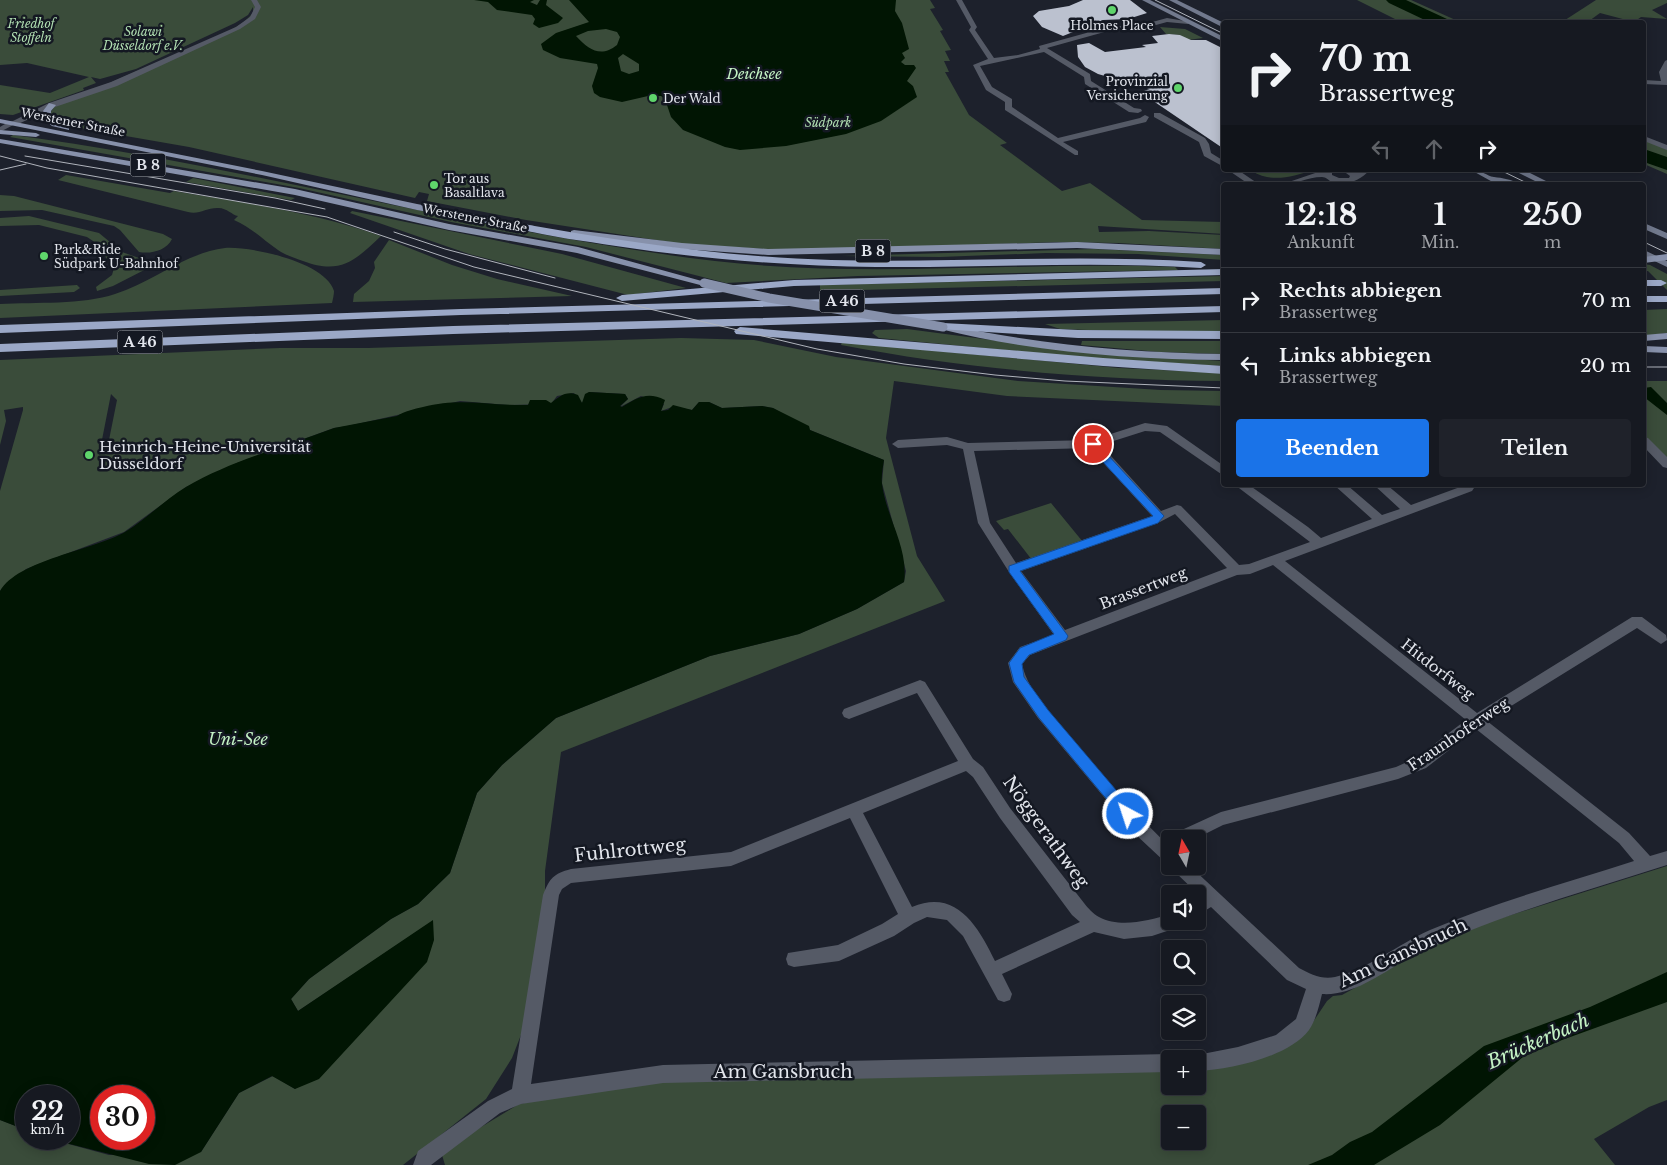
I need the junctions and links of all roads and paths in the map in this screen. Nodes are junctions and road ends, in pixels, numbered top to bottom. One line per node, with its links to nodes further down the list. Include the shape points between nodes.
1 (254, 0): 16 (street, via 258,11 244,24 114,84)
2 (959, 0): 12 (street, via 974,27 972,30)
3 (1145, 0): 5 (main road)
4 (1172, 0): 7 (main road)
5 (1173, 15): 6 (street); 7 (main road, via 1187,12); 8 (main road)
6 (1167, 20): 8 (street); 11 (street, via 1099,31)
7 (1214, 21): 9 (main road)
8 (1188, 22): 10 (main road)
9 (1221, 24)
10 (1221, 38)
11 (1043, 48): 12 (street); 18 (street, via 1086,76 1088,82)
12 (992, 60): 26 (street, via 976,65 987,86 1009,101 1008,108)
13 (1667, 62): 15 (street, via 1662,70)
14 (1646, 82): 15 (street)
15 (1666, 83)
16 (86, 91): 17 (street); 22 (street)
17 (52, 105): 21 (street); 23 (main road, via 47,117 55,124 72,130)
18 (1138, 111): 19 (street, via 1149,109); 20 (street)
19 (1157, 115): 20 (street); 29 (street, via 1202,140 1207,154)
20 (1144, 117): 26 (street, via 1144,120)
21 (13, 123): 22 (street); 23 (main road, Werstener Straße / B 8)
22 (0, 125): 23 (main road, via 57,138)
23 (71, 135): 45 (main road, Werstener Straße / B 8)
24 (1646, 139): 27 (street)
25 (0, 141): 62 (main road, Werstener Straße / B 8, bridge, via 296,192 449,227 578,250 769,298)
26 (1057, 141): 28 (street)
27 (1667, 148)
28 (1075, 153)
29 (1221, 163)
30 (1235, 172): 39 (street)
31 (1327, 172): 37 (street, via 1339,181 1350,181); 40 (street)
32 (1348, 172): 37 (street)
33 (1363, 172): 37 (street)
34 (1479, 172): 38 (main road)
35 (1522, 172): 36 (main road)
36 (1532, 176): 43 (main road); 44 (main road)
37 (1354, 177)
38 (1488, 177): 41 (main road); 42 (main road)
39 (1251, 182)
40 (1293, 182)
41 (1498, 182)
42 (1510, 182)
43 (1537, 182)
44 (1544, 182)
45 (523, 227): 48 (main road, B 8, via 690,247 768,252 1077,245); 53 (highway, via 609,243 750,259 908,264 1122,260)
46 (1646, 227): 47 (main road)
47 (1667, 236)
48 (1221, 252)
49 (1646, 254): 50 (main road)
50 (1664, 259): 51 (main road); 52 (main road)
51 (1646, 260)
52 (1667, 264)
53 (1221, 271): 60 (highway, via 794,283)
54 (1646, 283): 55 (highway)
55 (1661, 283)
56 (1221, 291): 60 (highway, A 46)
57 (1646, 299): 58 (highway)
58 (1667, 299)
59 (1221, 309): 61 (highway, A 46)
60 (461, 312): 63 (highway, A 46)
61 (669, 324): 67 (highway, A 46); 71 (highway, via 1066,360)
62 (943, 327): 64 (highway, via 1129,336); 70 (main road, B 8, via 1019,341 1124,352)
63 (0, 329)
64 (1221, 335)
65 (1667, 336): 66 (main road)
66 (1646, 338)
67 (0, 348)
68 (1646, 349): 69 (main road)
69 (1667, 350)
70 (1221, 357)
71 (1221, 370)
72 (1646, 443): 76 (street)
73 (898, 444): 75 (street, via 947,441)
74 (1093, 444): 75 (street); 77 (street, via 1152,426 1163,429); 83 (street)
75 (968, 446): 87 (street, via 984,523)
76 (1667, 464)
77 (1221, 470)
78 (1244, 487): 85 (street)
79 (1342, 487): 84 (street)
80 (1382, 487): 82 (street)
81 (1467, 487): 82 (street, Brassertweg)
82 (1408, 510): 84 (street, Brassertweg)
83 (1159, 516): 87 (street); 88 (street, via 1177,510)
84 (1380, 520): 85 (street, Brassertweg)
85 (1318, 543): 86 (street, Brassertweg)
86 (1275, 560): 88 (street, Brassertweg); 92 (street, Hitdorfweg)
87 (1013, 569): 89 (street)
88 (1236, 570): 89 (street, Brassertweg)
89 (1062, 636): 96 (street, Brassertweg, via 1025,651 1015,663 1018,678 1043,714 1139,828)
90 (1661, 639): 92 (street, Fraunhoferweg, via 1637,621)
91 (849, 713): 93 (street, Nöggerathweg, via 920,686)
92 (1477, 720): 95 (street, Fraunhoferweg, via 1421,763 1398,773 1221,819); 98 (street, Hitdorfweg, via 1624,838)
93 (968, 764): 94 (street); 101 (street, Nöggerathweg, via 978,772 1078,909)
94 (854, 811): 100 (street); 109 (street, Fuhlrottweg, via 730,858 562,879 551,895)
95 (1197, 830)
96 (1161, 845)
97 (1667, 858): 98 (street, Am Gansbruch)
98 (1647, 864): 105 (street, Am Gansbruch, via 1472,921 1433,937 1352,981 1332,986)
99 (1206, 904): 105 (street, via 1293,974)
100 (908, 917): 103 (street, via 839,953); 104 (street, via 929,909 950,914 967,926)
101 (1094, 924): 102 (street, via 1124,931); 104 (street)
102 (1161, 925)
103 (794, 959)
104 (992, 971): 106 (street)
105 (1316, 985): 107 (street, via 1307,1016 1294,1032 1246,1054)
106 (1004, 994)
107 (1206, 1061)
108 (1161, 1063): 109 (street, Am Gansbruch, via 672,1074)
109 (520, 1095): 110 (street, Am Gansbruch, via 478,1118 425,1158)
110 (422, 1165)

